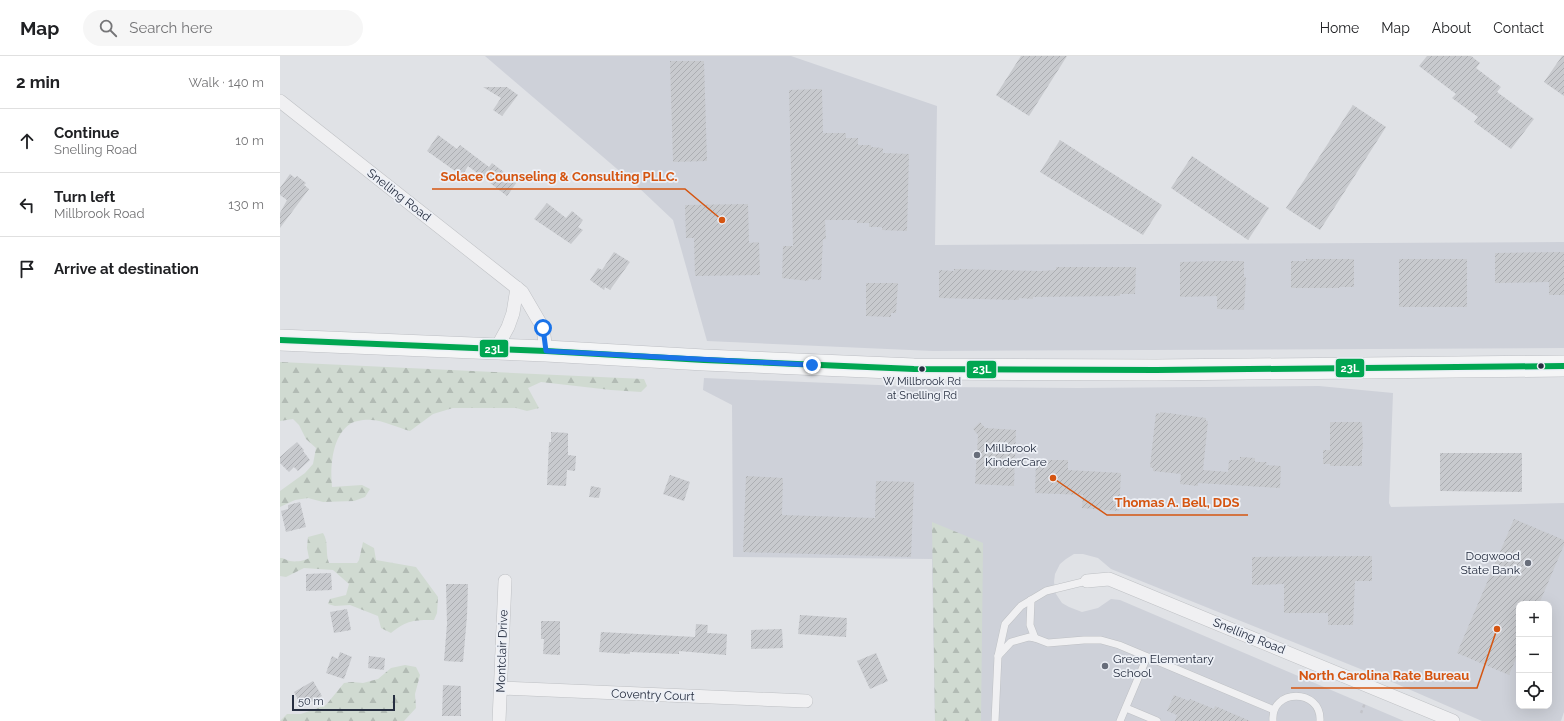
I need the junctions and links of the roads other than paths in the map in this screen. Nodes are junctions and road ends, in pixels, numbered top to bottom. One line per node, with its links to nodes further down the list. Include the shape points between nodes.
1 (280, 102): 2 (street, Snelling Road)
2 (517, 288): 4 (street, via 513,313); 5 (street, Snelling Road, via 522,292 543,328)
3 (280, 340): 4 (main road)
4 (496, 349): 5 (main road)
5 (546, 351): 6 (main road, via 943,369 1164,370)
6 (1564, 366)
7 (505, 581): 13 (street, Montclair Drive)
8 (1087, 581): 9 (lane, via 1046,591); 23 (street, Snelling Road, via 1109,579)
9 (1031, 600): 10 (lane, via 1030,626); 11 (lane, via 1021,606 1005,624)
10 (1035, 638): 11 (lane, via 1029,637 1012,642); 12 (lane, via 1048,644 1100,640)
11 (998, 656): 18 (lane)
12 (1147, 657): 15 (lane); 16 (lane)
13 (500, 688): 14 (street, Coventry Court); 17 (street, Montclair Drive)
14 (806, 701)
15 (1126, 708): 19 (lane); 20 (lane)
16 (1274, 710): 21 (lane); 22 (lane, via 1285,699 1300,696 1314,704)
17 (499, 721)
18 (995, 721)
19 (1120, 721)
20 (1157, 721)
21 (1273, 721)
22 (1320, 721)
23 (1453, 721)

